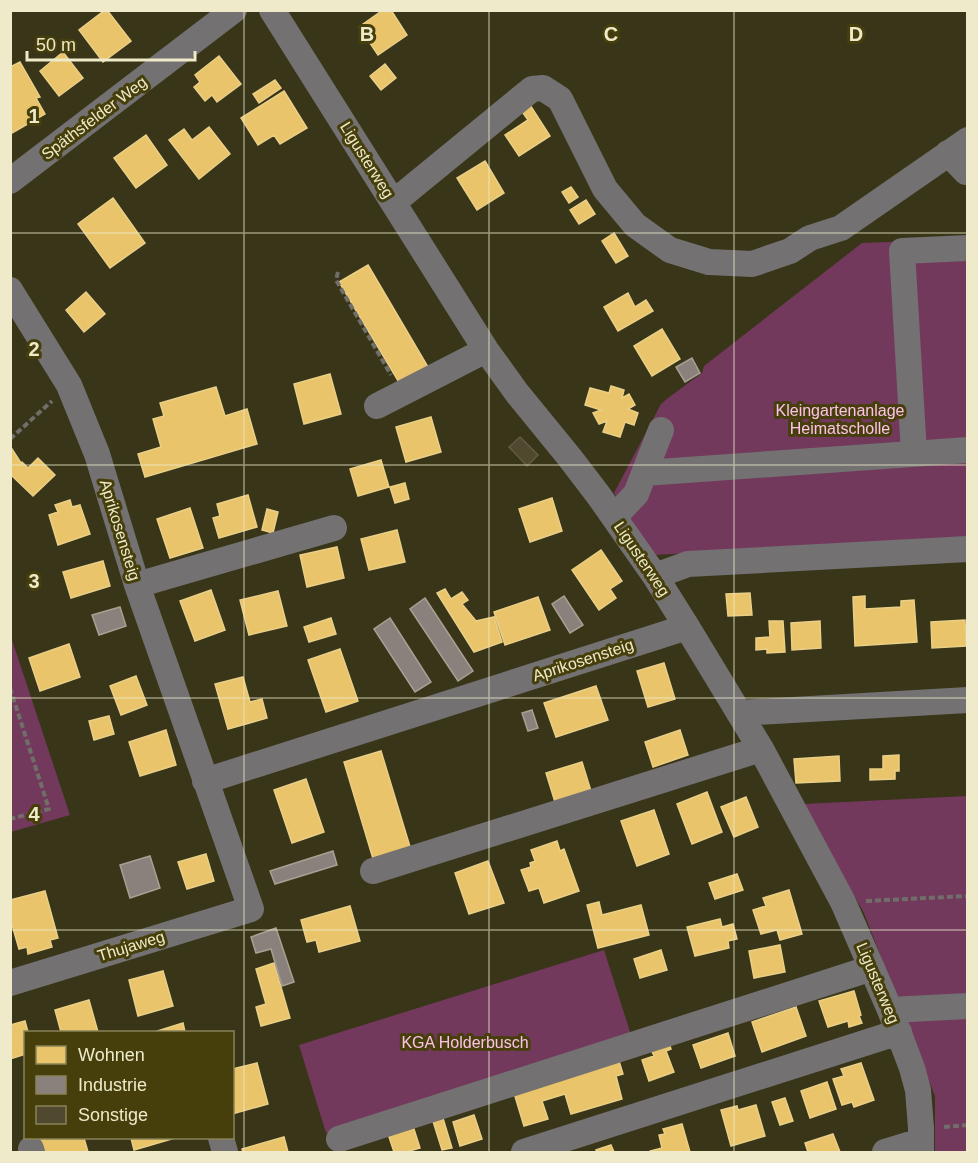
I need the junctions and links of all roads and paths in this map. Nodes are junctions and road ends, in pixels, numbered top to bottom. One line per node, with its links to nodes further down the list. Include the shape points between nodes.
1 (234, 10): 5 (street, Späthsfelder Weg)
2 (272, 10): 6 (street, Ligusterweg)
3 (958, 146): 4 (street); 6 (street, via 841,228 752,264 709,262 670,249 635,225 605,189 560,99 543,88 532,89)
4 (968, 172)
5 (10, 181)
6 (394, 202): 10 (street, Ligusterweg)
7 (968, 248): 17 (street, via 902,251)
8 (338, 272): 12 (path, via 336,280)
9 (10, 290): 11 (street, Aprikosensteig)
10 (486, 350): 12 (street); 19 (street, Ligusterweg)
11 (69, 385): 15 (path); 23 (street, Aprikosensteig, via 97,454)
12 (402, 394): 13 (street)
13 (377, 406)
14 (661, 430): 18 (street)
15 (10, 439)
16 (968, 450): 17 (street)
17 (914, 453): 18 (street)
18 (644, 473): 19 (street, via 636,494)
19 (614, 517): 22 (street, Ligusterweg)
20 (334, 528): 23 (street)
21 (968, 549): 22 (street, via 688,564)
22 (655, 576): 24 (street, Ligusterweg)
23 (137, 585): 29 (street, Aprikosensteig)
24 (687, 627): 27 (street, Ligusterweg); 29 (street, Aprikosensteig)
25 (10, 687): 30 (path, via 49,809)
26 (968, 700): 27 (street)
27 (739, 713): 28 (street, Ligusterweg)
28 (761, 749): 31 (street); 33 (street, Ligusterweg)
29 (205, 781): 34 (street, Aprikosensteig)
30 (10, 819)
31 (373, 871)
32 (968, 896): 33 (path)
33 (843, 902): 35 (street, Ligusterweg)
34 (250, 909): 36 (street, Thujaweg)
35 (872, 968): 38 (street, Ligusterweg); 39 (street)
36 (10, 984)
37 (968, 1006): 38 (street)
38 (894, 1021): 40 (street, Ligusterweg, via 918,1090); 41 (street)
39 (339, 1139)
40 (921, 1147): 42 (street)
41 (524, 1152)
42 (885, 1152)

